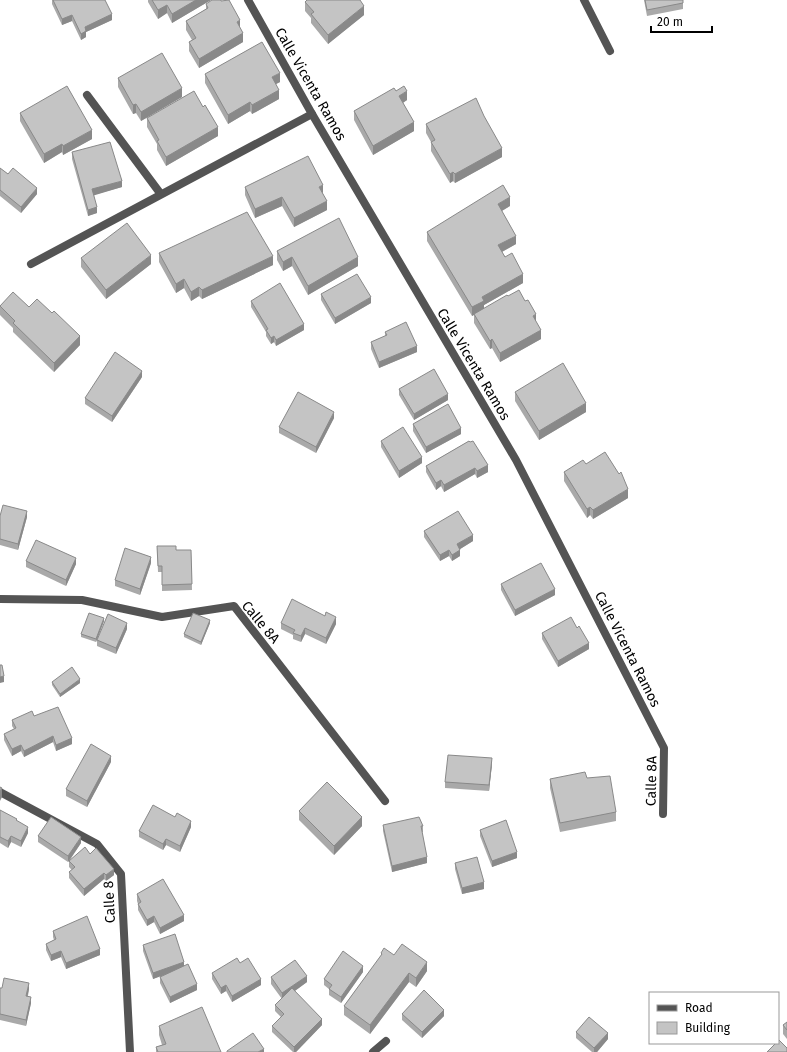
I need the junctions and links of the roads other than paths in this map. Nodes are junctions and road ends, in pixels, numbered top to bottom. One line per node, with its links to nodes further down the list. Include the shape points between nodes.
1 (248, 0): 5 (street, Calle Vicenta Ramos)
2 (584, 0): 3 (street)
3 (610, 51)
4 (87, 95): 6 (street)
5 (312, 114): 6 (street); 9 (street, Calle Vicenta Ramos, via 516,460)
6 (160, 193): 7 (street)
7 (31, 264)
8 (0, 599): 11 (street, Calle 8A, via 82,600 162,617 234,606)
9 (664, 748): 12 (street, Calle 8A)
10 (0, 792): 14 (street, Calle 8, via 97,844 122,874)
11 (385, 801)
12 (663, 814)
13 (386, 1041): 15 (street)
14 (130, 1052)
15 (373, 1052)

